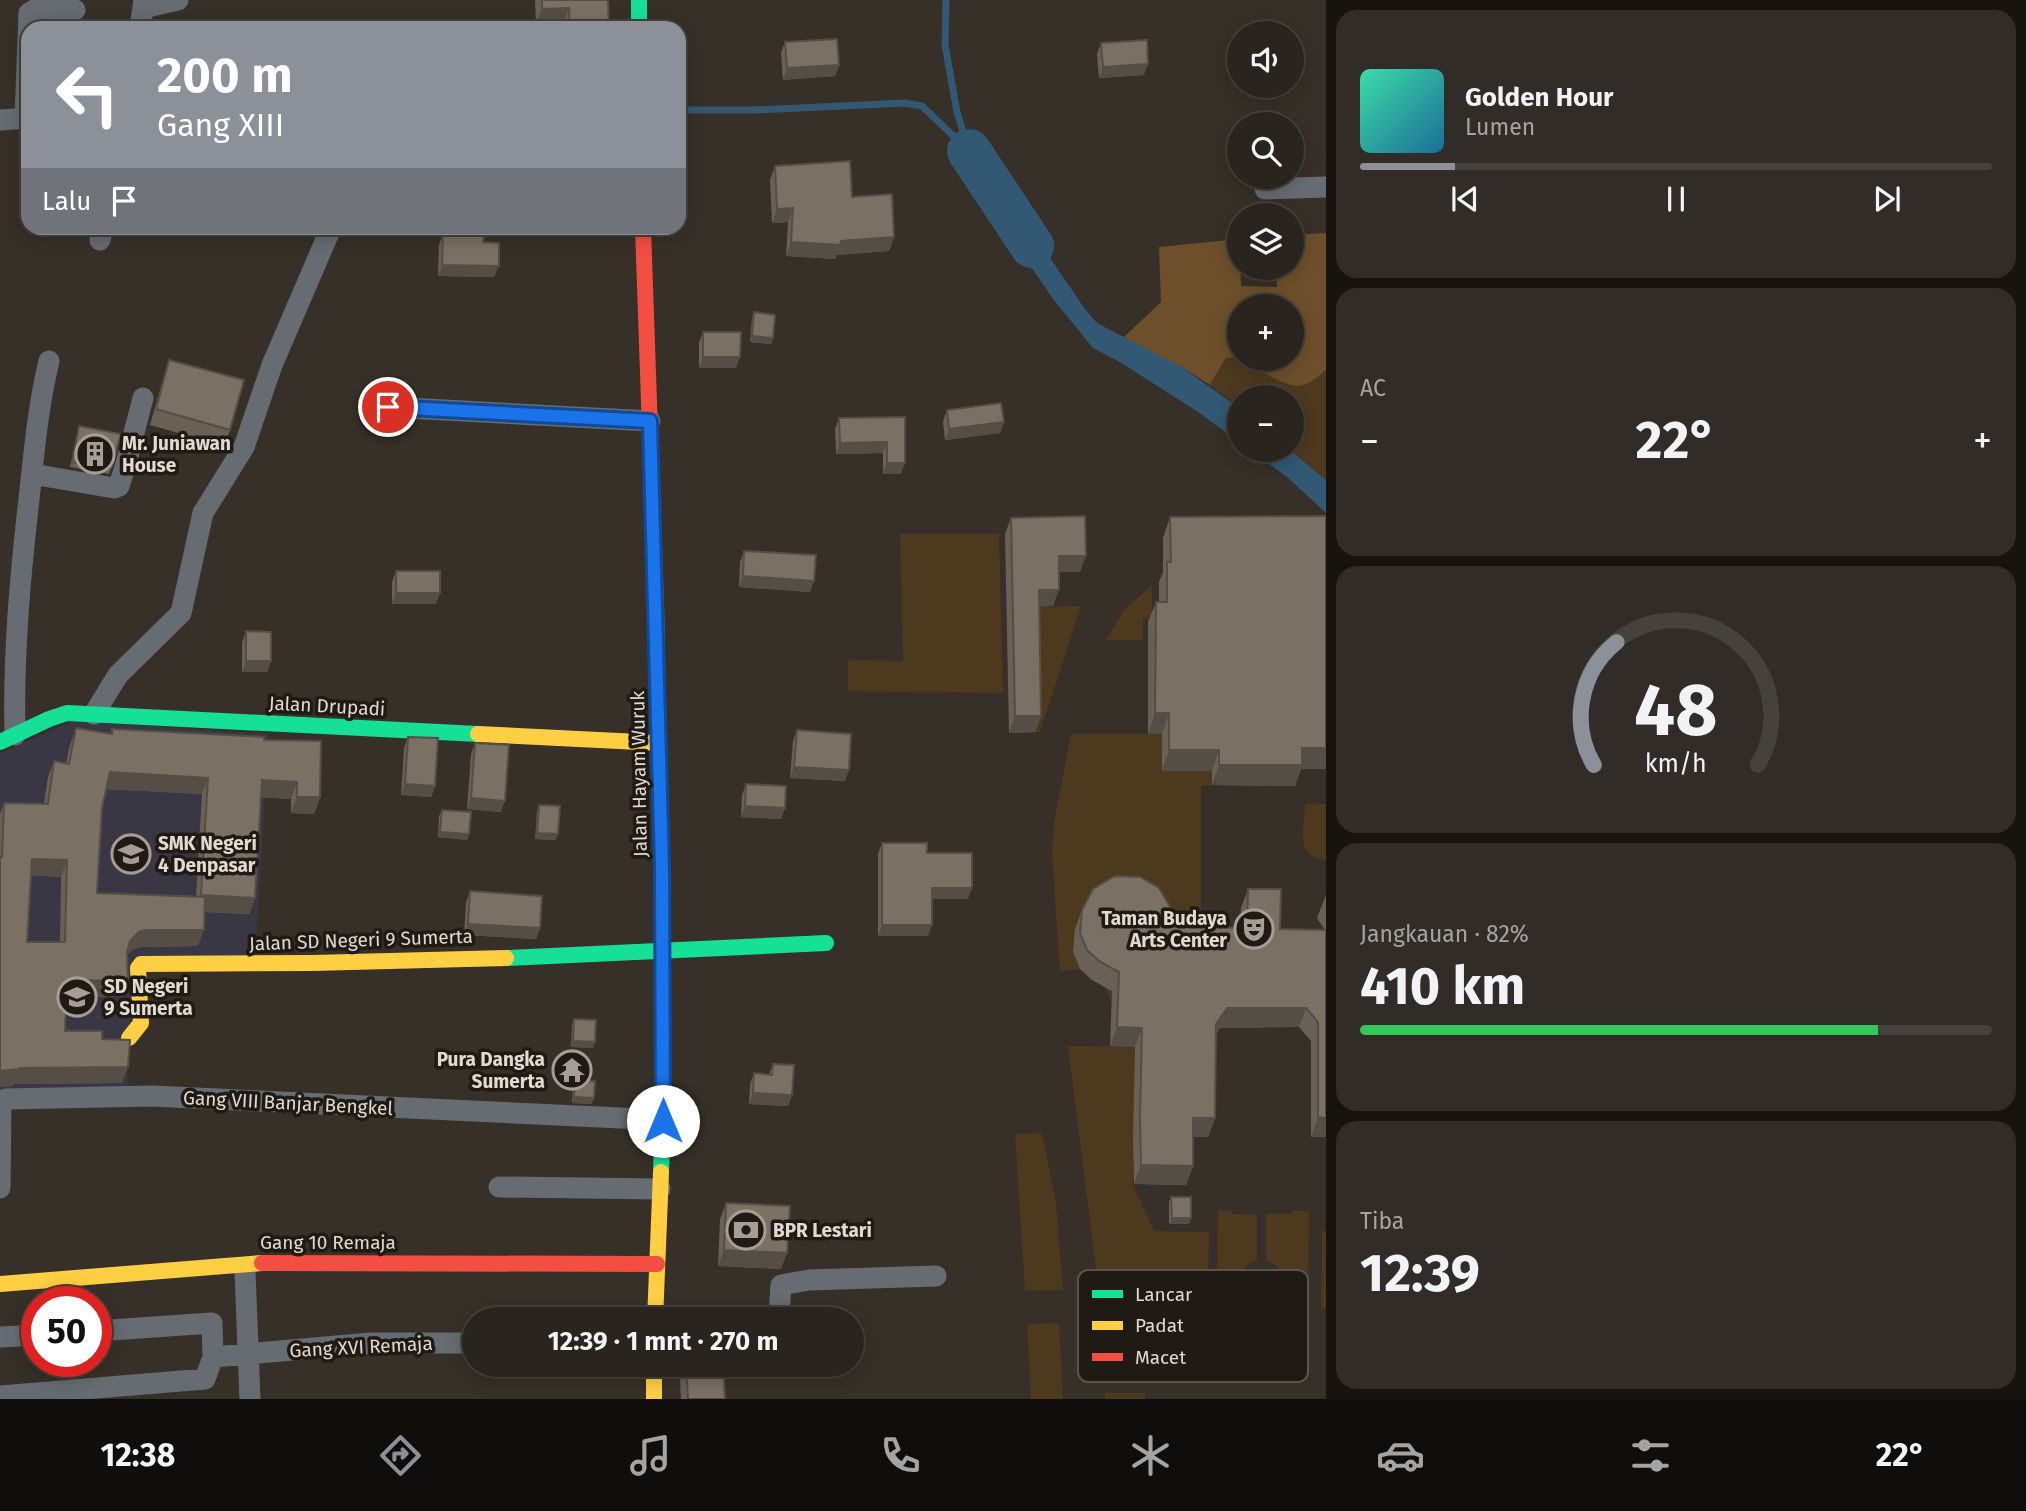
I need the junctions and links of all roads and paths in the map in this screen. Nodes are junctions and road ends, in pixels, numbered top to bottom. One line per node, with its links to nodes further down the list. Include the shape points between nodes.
1 (177, 0): 4 (street)
2 (639, 0): 6 (street)
3 (75, 10): 5 (street, via 36,9 29,13)
4 (143, 12)
5 (29, 21)
6 (639, 21)
7 (21, 118): 8 (street)
8 (0, 120)
9 (1326, 187): 10 (street)
10 (1304, 188)
11 (328, 235): 18 (street, via 272,365 248,440 203,513 181,613 118,675)
12 (643, 235): 16 (street, Jalan Hayam Wuruk)
13 (49, 361): 17 (street)
14 (143, 398): 17 (street, via 119,486)
15 (388, 407): 16 (street)
16 (650, 421): 20 (street, Jalan Hayam Wuruk)
17 (32, 474): 19 (street)
18 (90, 714): 19 (street, Jalan Drupadi, via 56,715); 20 (street, Jalan Drupadi)
19 (7, 739)
20 (659, 743): 22 (street, Jalan Hayam Wuruk)
21 (826, 943): 22 (street)
22 (662, 952): 23 (street, Jalan SD Negeri 9 Sumerta, via 257,965 141,964 141,1023); 24 (street, Jalan Hayam Wuruk)
23 (128, 1038)
24 (663, 1121): 25 (street, Gang VIII Banjar Bengkel, via 152,1096 6,1099 1,1102); 27 (street, Jalan Hayam Wuruk)
25 (0, 1188)
26 (499, 1188): 27 (street)
27 (660, 1189): 28 (street, Jalan Hayam Wuruk)
28 (657, 1265): 31 (street, Gang 10 Remaja, via 258,1263); 32 (street, Jalan Hayam Wuruk)
29 (245, 1272): 38 (street)
30 (936, 1276): 33 (street, via 781,1285)
31 (0, 1284)
32 (655, 1307)
33 (780, 1307)
34 (112, 1330): 39 (street, via 212,1323)
35 (21, 1336): 36 (street)
36 (0, 1337)
37 (462, 1343): 38 (street, Gang XVI Remaja, via 371,1343)
38 (249, 1354): 39 (street, Gang XVI Remaja); 42 (street)
39 (214, 1357): 41 (street, via 205,1379)
40 (654, 1377): 43 (street)
41 (0, 1396)
42 (250, 1399)
43 (654, 1399)

